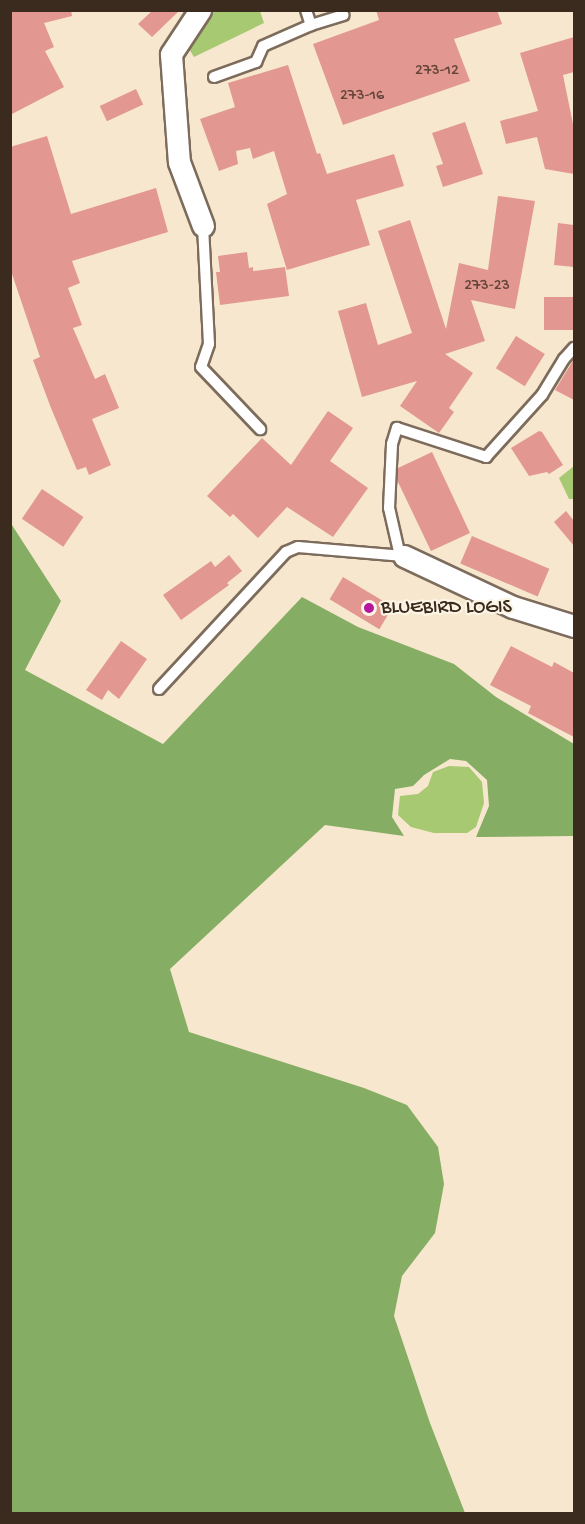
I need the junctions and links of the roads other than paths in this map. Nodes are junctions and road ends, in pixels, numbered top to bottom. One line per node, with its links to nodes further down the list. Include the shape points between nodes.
1 (200, 10): 6 (street, via 171,54 179,162)
2 (306, 10): 4 (lane)
3 (343, 15): 4 (lane)
4 (310, 25): 5 (lane, via 263,46 256,62)
5 (214, 77)
6 (203, 226): 8 (lane, via 209,344 201,367)
7 (574, 348): 9 (lane, via 542,395 486,457 397,428 392,444 388,508)
8 (260, 429)
9 (402, 556): 10 (street, via 513,607); 11 (lane, via 298,547 286,552)
10 (574, 626)
11 (159, 689)

